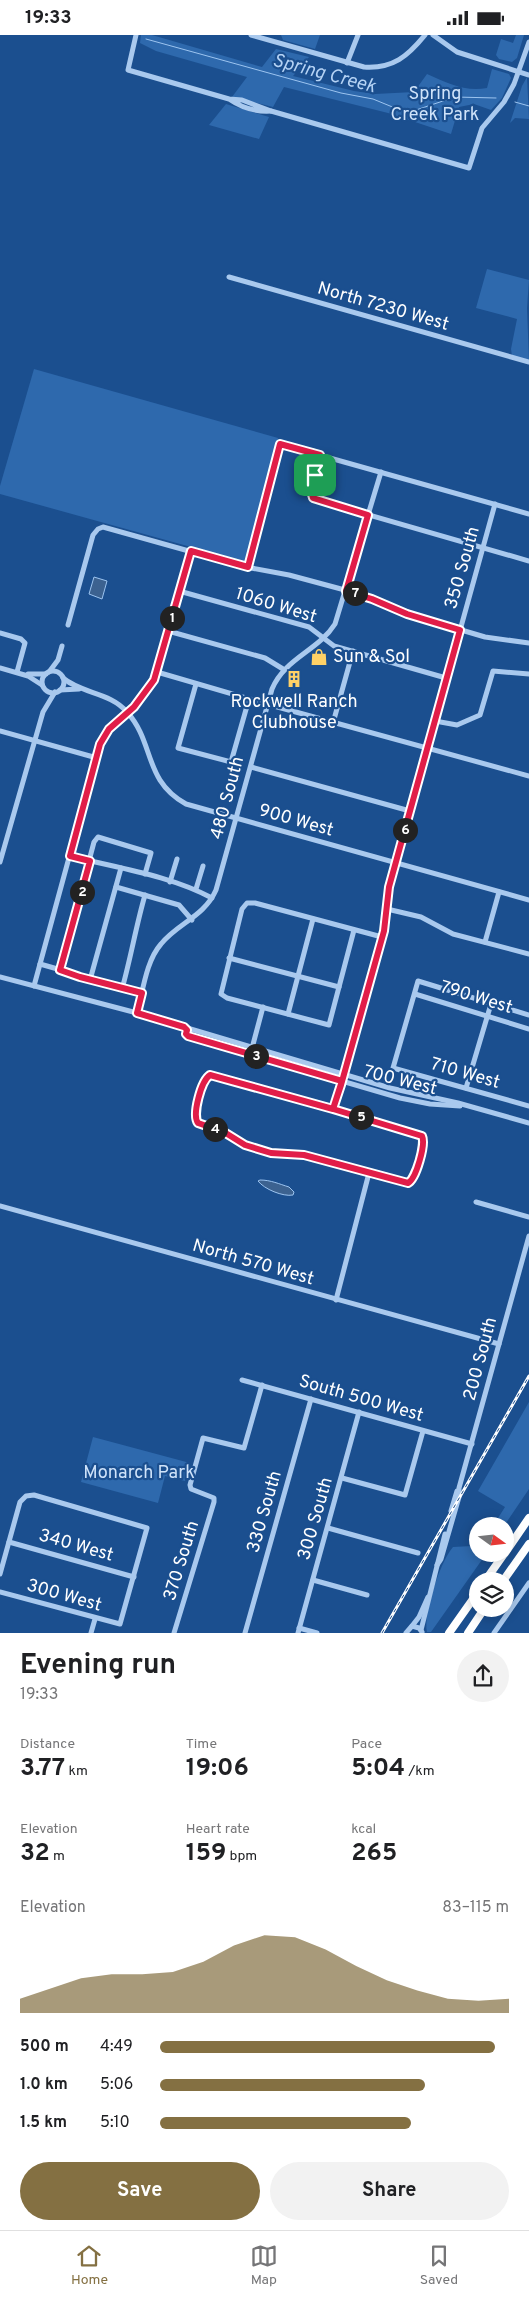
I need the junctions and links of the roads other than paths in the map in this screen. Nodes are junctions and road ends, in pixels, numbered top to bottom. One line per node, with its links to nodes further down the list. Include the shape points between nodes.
1 (136, 35): 10 (street, via 128,69 229,99 249,109 271,111 469,168 482,128 504,102)
2 (251, 35): 7 (street)
3 (275, 35): 7 (street)
4 (358, 35): 9 (street)
5 (425, 35): 9 (street, via 411,52 392,64 374,68)
6 (433, 35): 10 (street, via 457,53)
7 (273, 41): 9 (street)
8 (529, 42): 10 (street)
9 (347, 63)
10 (520, 71): 11 (street)
11 (529, 75)
12 (229, 277): 13 (street, North 7230 West)
13 (529, 362)
14 (320, 455): 15 (street); 18 (street, via 312,495 317,500); 22 (street, via 280,444)
15 (380, 472): 16 (street); 18 (street, 480 South)
16 (495, 504): 17 (street); 19 (street, 350 South)
17 (529, 514)
18 (368, 515): 19 (street); 24 (street, 480 South)
19 (483, 548): 21 (street); 26 (street, 350 South)
20 (191, 551): 22 (street); 23 (street); 25 (street, via 111,528 98,529 93,535)
21 (529, 561)
22 (248, 567): 24 (street)
23 (180, 591): 27 (street); 29 (street, 1060 West, via 310,627)
24 (346, 591): 26 (street); 29 (street, 480 South, via 338,618)
25 (68, 625)
26 (460, 630): 30 (street, via 494,639); 41 (street, 350 South)
27 (168, 631): 35 (street, via 265,658); 36 (street)
28 (0, 633): 37 (street, via 24,641)
29 (324, 638): 32 (street, 1060 West, via 334,646); 35 (street, 480 South)
30 (529, 643)
31 (62, 646): 33 (street)
32 (353, 651): 41 (street, 1060 West); 51 (street)
33 (60, 657): 38 (street); 40 (street)
34 (0, 668): 37 (street)
35 (283, 669): 47 (street, 480 South)
36 (157, 672): 42 (street); 49 (street)
37 (20, 673): 38 (street); 43 (street)
38 (47, 673): 40 (street, via 56,671); 43 (street, via 42,680)
39 (529, 674): 50 (street, via 493,671 480,715 457,725)
40 (62, 677): 44 (street, 900 West); 45 (street, via 63,685)
41 (446, 678): 50 (street, 350 South)
42 (196, 684): 46 (street); 46 (street, via 178,748 231,762)
43 (43, 686): 45 (street); 48 (street)
44 (82, 689): 45 (street, 900 West); 49 (street, 900 West, via 107,697)
45 (57, 691): 48 (street)
46 (249, 699): 47 (street)
47 (267, 705): 51 (street); 56 (street, 480 South)
48 (45, 708): 53 (street)
49 (128, 713): 55 (street, via 106,733); 59 (street, 900 West, via 140,730 155,774 168,791 192,807)
50 (435, 721): 54 (street, 350 South)
51 (333, 723): 54 (street)
52 (0, 731): 53 (street)
53 (35, 741): 55 (street); 61 (street)
54 (427, 749): 57 (street); 58 (street, 350 South)
55 (97, 758): 62 (street)
56 (251, 767): 58 (street); 59 (street, 480 South)
57 (529, 777)
58 (410, 811): 66 (street, 350 South)
59 (236, 819): 66 (street, 900 West); 75 (street, 480 South)
60 (0, 836): 61 (street)
61 (6, 838): 65 (street)
62 (70, 856): 64 (street); 85 (street)
63 (177, 859): 70 (street)
64 (90, 861): 68 (street); 69 (street, via 98,837 151,853); 86 (street)
65 (0, 862)
66 (395, 863): 73 (street, 900 West); 77 (street, 350 South)
67 (203, 866): 72 (street)
68 (121, 868): 69 (street); 71 (street)
69 (145, 874): 70 (street)
70 (170, 882): 72 (street)
71 (116, 887): 74 (street); 89 (street)
72 (196, 889): 75 (street)
73 (499, 892): 76 (street, 900 West); 82 (street)
74 (145, 895): 79 (street, via 179,905); 92 (street)
75 (212, 899): 79 (street, 480 South)
76 (529, 900)
77 (387, 909): 81 (street, 350 South); 82 (street, via 421,917 449,933)
78 (313, 919): 80 (street); 84 (street, via 255,903 246,904); 87 (street)
79 (192, 920): 93 (street, 480 South, via 159,946)
80 (354, 930): 81 (street); 91 (street)
81 (382, 937): 105 (street, 350 South)
82 (485, 943): 83 (street)
83 (529, 954)
84 (229, 958): 87 (street); 96 (street, via 222,995)
85 (40, 964): 86 (street); 90 (street)
86 (60, 970): 89 (street)
87 (298, 976): 91 (street); 98 (street)
88 (0, 977): 90 (street, 700 West)
89 (90, 980): 92 (street)
90 (34, 986): 97 (street, 700 West)
91 (339, 987): 98 (street, via 329,1025)
92 (122, 989): 93 (street)
93 (142, 993): 97 (street, 480 South)
94 (415, 994): 95 (street, 790 West, via 418,981); 100 (street, 790 West); 107 (street, 710 West, via 393,1067)
95 (491, 1004): 99 (street, 790 West); 100 (street)
96 (263, 1007): 98 (street); 103 (street)
97 (137, 1013): 102 (street, 700 West)
98 (288, 1014)
99 (529, 1015)
100 (488, 1016): 101 (street, 790 West); 107 (street)
101 (529, 1029)
102 (187, 1030): 103 (street, 700 West); 104 (street, 700 West, via 188,1036)
103 (252, 1048): 104 (street); 105 (street, 700 West)
104 (250, 1055): 106 (street, 700 West)
105 (344, 1074): 106 (street, 350 South); 108 (street, 700 West)
106 (342, 1081): 108 (street, 700 West, via 411,1101); 110 (street, 350 South)
107 (466, 1089): 109 (street, 710 West)
108 (469, 1106): 111 (street, 700 West)
109 (529, 1106)
110 (333, 1109): 112 (street, via 423,1137 424,1143 411,1182); 112 (street, via 212,1075 204,1081 194,1115 200,1124 224,1132 245,1145 276,1154 304,1155)
111 (529, 1123)
112 (369, 1173): 117 (street)
113 (476, 1203): 115 (street)
114 (0, 1206): 117 (street, North 570 West)
115 (529, 1217)
116 (529, 1236): 118 (street, 200 South)
117 (336, 1300): 118 (street, North 570 West)
118 (499, 1344): 124 (street, 200 South)
119 (242, 1380): 120 (street, South 500 West)
120 (262, 1385): 121 (street, South 500 West); 147 (street, 370 South, via 244,1448 202,1438 190,1485 191,1489 214,1498 204,1541)
121 (310, 1399): 122 (street, South 500 West); 148 (street, 330 South)
122 (359, 1412): 123 (street, South 500 West); 125 (street, 300 South)
123 (423, 1431): 124 (street, South 500 West); 125 (street, via 405,1495)
124 (472, 1444): 139 (street, 200 South)
125 (342, 1478): 127 (street, 300 South)
126 (529, 1518): 128 (highway)
127 (328, 1528): 131 (street); 135 (street, 300 South)
128 (514, 1540)
129 (9, 1542): 133 (street); 134 (street, 340 West); 134 (street, via 20,1502 26,1496 34,1495 148,1528)
130 (529, 1544): 132 (highway)
131 (418, 1553)
132 (509, 1572)
133 (0, 1573)
134 (134, 1577): 142 (street, 300 West, via 120,1624)
135 (313, 1580): 138 (street); 144 (street, 300 South)
136 (529, 1583): 153 (street)
137 (0, 1592): 142 (street, 300 West)
138 (367, 1595)
139 (429, 1595): 143 (street, 200 South, via 420,1617); 145 (street, 200 South)
140 (469, 1605): 151 (highway)
141 (479, 1617): 152 (highway)
142 (95, 1619): 146 (street)
143 (412, 1626): 145 (street); 150 (street, 200 South)
144 (299, 1630): 149 (street)
145 (421, 1631)
146 (91, 1633)
147 (174, 1633)
148 (245, 1633)
149 (317, 1633)
150 (406, 1633)
151 (450, 1633)
152 (468, 1633)
153 (494, 1633)

